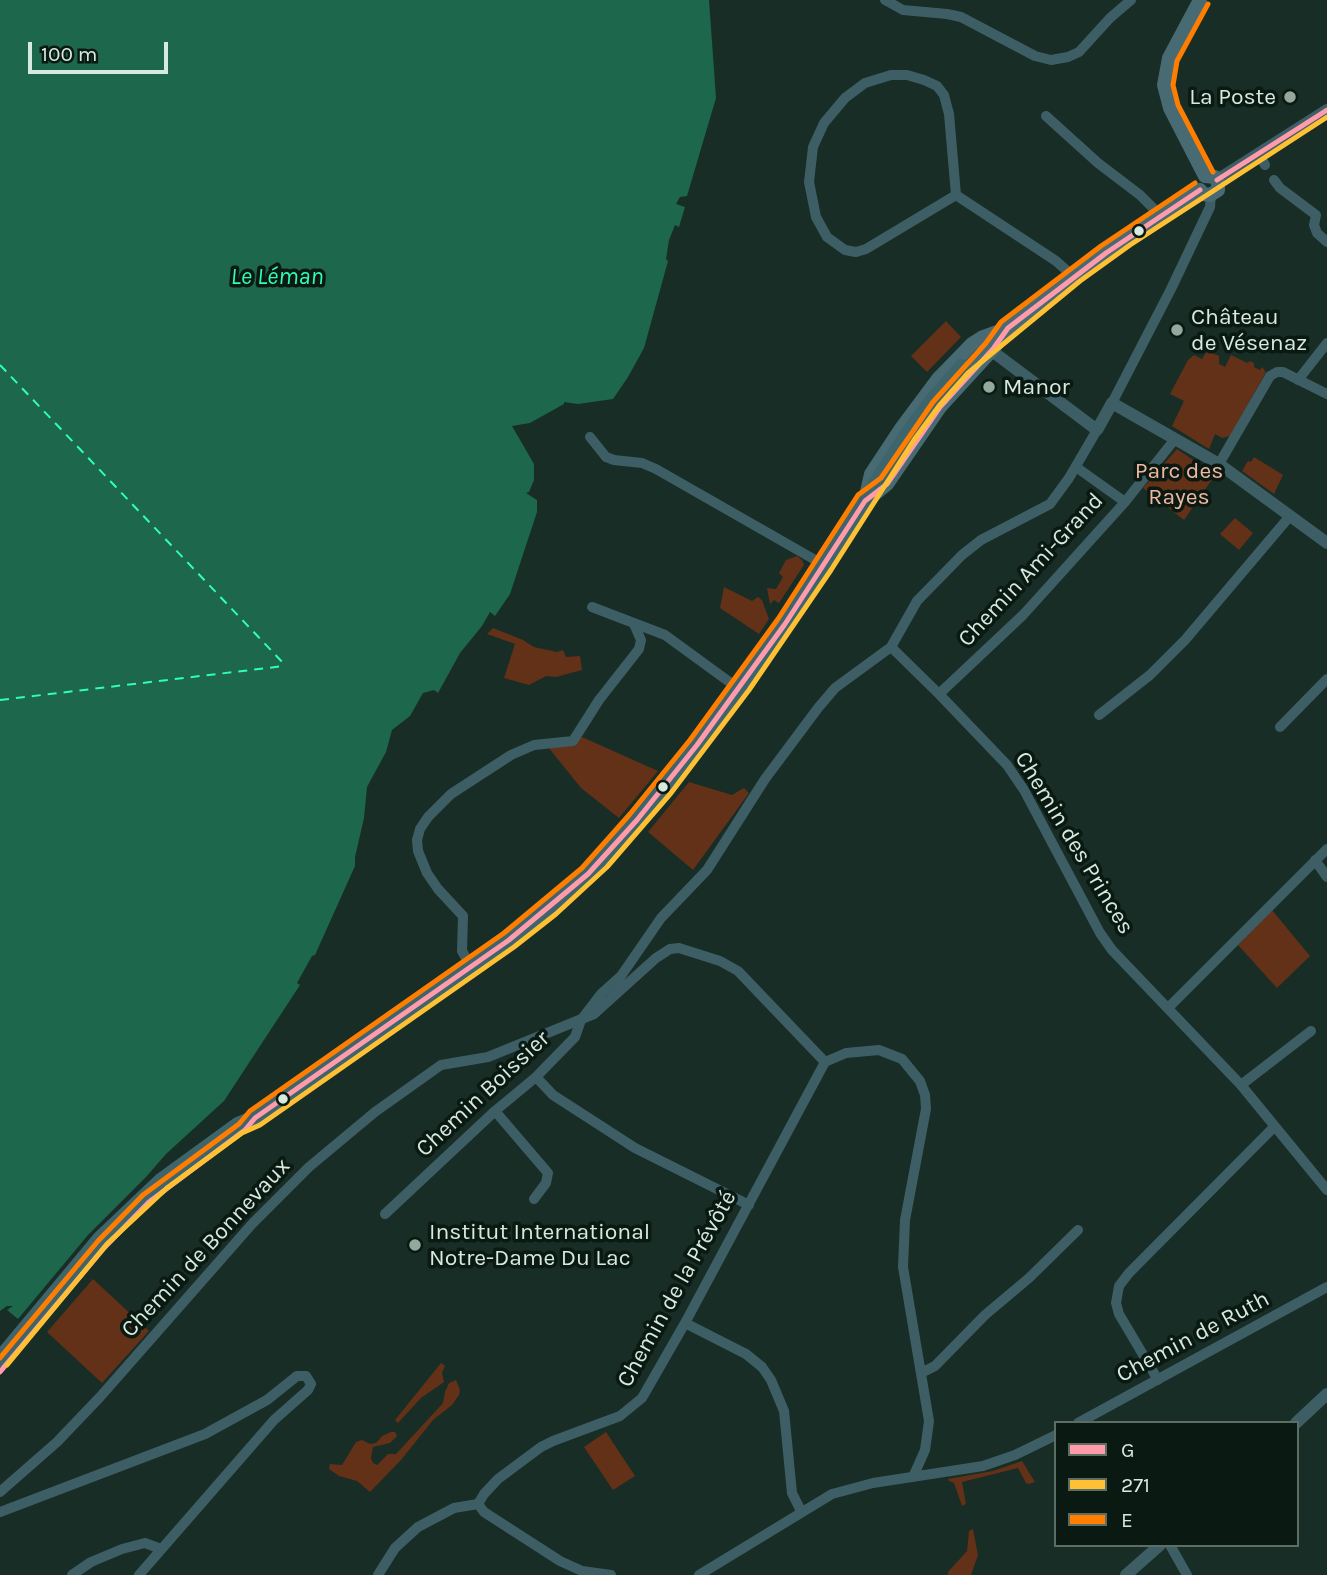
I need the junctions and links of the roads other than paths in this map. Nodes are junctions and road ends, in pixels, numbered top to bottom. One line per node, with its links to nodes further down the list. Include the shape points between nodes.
1 (885, 0): 2 (street, via 903,10 961,17 1051,60 1079,52)
2 (1131, 0)
3 (1200, 0): 6 (main road, via 1168,58 1164,85 1170,108)
4 (1327, 110): 6 (street, via 1262,160)
5 (1046, 116): 11 (street)
6 (1211, 178): 8 (main road, via 1199,183)
7 (1274, 180): 10 (street)
8 (1206, 193): 11 (main road); 21 (street, via 1210,207)
9 (956, 195): 9 (street, via 947,104 932,83 899,75 874,79 837,106 818,132 811,159 810,197 820,228 840,248 866,249); 13 (street)
10 (1322, 213): 12 (street, via 1314,225)
11 (1161, 216): 13 (main road)
12 (1327, 242)
13 (1074, 277): 14 (main road)
14 (1008, 328): 15 (main road); 17 (main road)
15 (979, 339): 17 (main road); 27 (main road, via 912,412 872,474)
16 (1327, 342): 19 (street)
17 (992, 351): 22 (street); 27 (main road, via 940,407 883,489)
18 (962, 367): 27 (main road, via 919,418)
19 (1298, 380): 20 (street); 25 (street, via 1283,372 1270,376)
20 (1327, 394)
21 (1112, 403): 22 (street); 24 (street)
22 (1097, 430): 26 (street)
23 (590, 437): 31 (street, via 606,457 656,469)
24 (1175, 439): 25 (street); 28 (street, Chemin Ami-Grand)
25 (1219, 464): 29 (street)
26 (1076, 467): 28 (street); 34 (street, via 1049,504 981,541 932,583 916,601)
27 (865, 501): 31 (main road)
28 (1125, 502): 37 (street, Chemin Ami-Grand, via 1023,615)
29 (1290, 516): 30 (street); 38 (street, via 1185,640)
30 (1327, 543)
31 (824, 565): 36 (main road)
32 (592, 607): 33 (street)
33 (634, 624): 36 (street, via 665,635); 43 (street, via 641,640 639,649 573,741 534,745 511,755 451,794 420,830 418,850 427,873 463,916 462,951)
34 (891, 648): 37 (street, Chemin des Princes); 45 (street, via 835,688 818,708 765,779 707,870 661,918 621,976)
35 (1327, 679): 39 (street)
36 (739, 689): 43 (main road, via 601,861 550,908)
37 (939, 694): 44 (street, Chemin des Princes, via 1006,765 1024,790 1100,933 1126,968)
38 (1099, 715)
39 (1280, 727)
40 (1327, 849): 41 (street)
41 (1315, 860): 42 (street); 44 (street)
42 (1327, 877)
43 (471, 967): 51 (main road)
44 (1168, 1008): 49 (street, Chemin des Princes)
45 (581, 1020): 47 (street, Chemin Boissier, via 607,1005 656,958 684,949 738,971); 48 (street, Chemin Boissier, via 575,1037); 69 (street, Chemin de Bonnevaux, via 488,1057 441,1065 375,1112 309,1167 252,1224 100,1397)
46 (1311, 1031): 49 (street)
47 (825, 1062): 55 (street, Chemin de la Prévôté); 62 (street, via 860,1050 883,1051 909,1065 922,1087 926,1109 903,1256)
48 (536, 1077): 50 (street, Chemin Boissier); 55 (street, via 553,1095 635,1148)
49 (1241, 1085): 52 (street, Chemin des Princes)
50 (495, 1111): 54 (street, via 548,1172); 56 (street, Chemin Boissier)
51 (255, 1118): 60 (main road, via 194,1156 130,1208); 61 (main road, via 134,1216)
52 (1274, 1127): 53 (street, Chemin des Princes); 63 (street, via 1119,1286 1119,1314)
53 (1326, 1186)
54 (534, 1199)
55 (749, 1205): 59 (street, Chemin de la Prévôté)
56 (385, 1214)
57 (1078, 1230): 62 (street, via 935,1366)
58 (1327, 1287): 63 (street, Chemin de Ruth)
59 (685, 1323): 70 (street, Chemin de la Prévôté, via 633,1408 547,1444 498,1479); 72 (street, via 746,1354 771,1380 784,1411 792,1493)
60 (0, 1359)
61 (0, 1372)
62 (921, 1373): 68 (street, via 929,1431)
63 (1158, 1380): 65 (street, Chemin de Ruth)
64 (1327, 1394): 66 (street)
65 (1083, 1421)
66 (1298, 1421)
67 (1054, 1436): 68 (street, via 990,1464)
68 (913, 1477): 72 (street, via 842,1491)
69 (0, 1492)
70 (478, 1504): 78 (street, via 454,1508 418,1527 395,1548); 79 (street, via 568,1564)
71 (0, 1511): 75 (street, via 205,1434 267,1400 297,1376 306,1376 311,1384 308,1390 274,1420)
72 (801, 1511): 80 (street)
73 (1158, 1547): 81 (street)
74 (1171, 1547): 82 (street)
75 (160, 1549): 76 (street, via 145,1544 122,1549); 77 (street)
76 (72, 1575)
77 (139, 1575)
78 (378, 1575)
79 (611, 1575)
80 (699, 1575)
81 (1126, 1575)
82 (1187, 1575)

